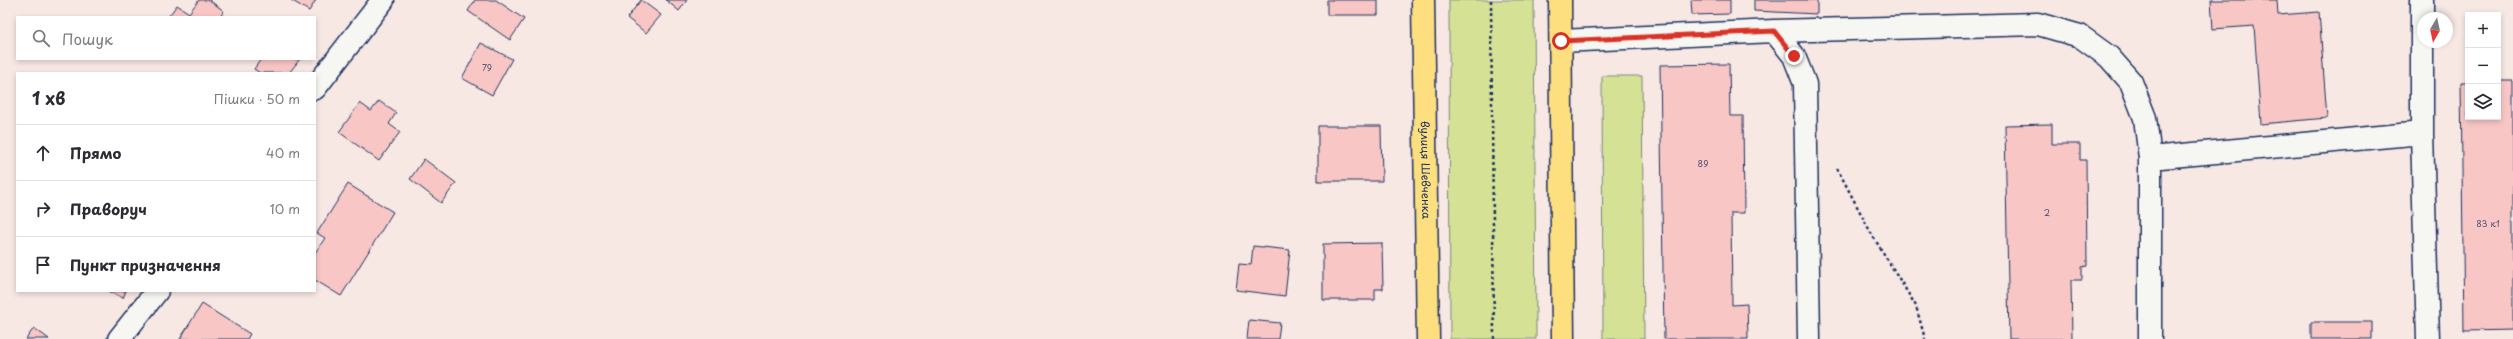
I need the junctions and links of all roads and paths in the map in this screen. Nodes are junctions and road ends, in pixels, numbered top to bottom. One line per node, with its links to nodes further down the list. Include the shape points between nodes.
1 (383, 0): 8 (street)
2 (1423, 0): 14 (main road, вулиця Шевченка)
3 (1491, 0): 15 (path)
4 (1560, 0): 7 (main road)
5 (2422, 0): 9 (street)
6 (1774, 31): 7 (street); 10 (street, via 2038,24 2080,36 2109,57 2131,82 2145,118); 17 (street, via 1794,56 1805,84)
7 (1561, 41): 16 (main road)
8 (316, 87)
9 (2422, 133): 10 (street); 20 (street)
10 (2150, 158): 19 (street)
11 (1835, 162): 18 (path, via 1871,233 1916,306)
12 (156, 292): 13 (street)
13 (119, 339)
14 (1428, 339)
15 (1494, 339)
16 (1563, 339)
17 (1809, 339)
18 (1925, 339)
19 (2150, 339)
20 (2428, 339)

